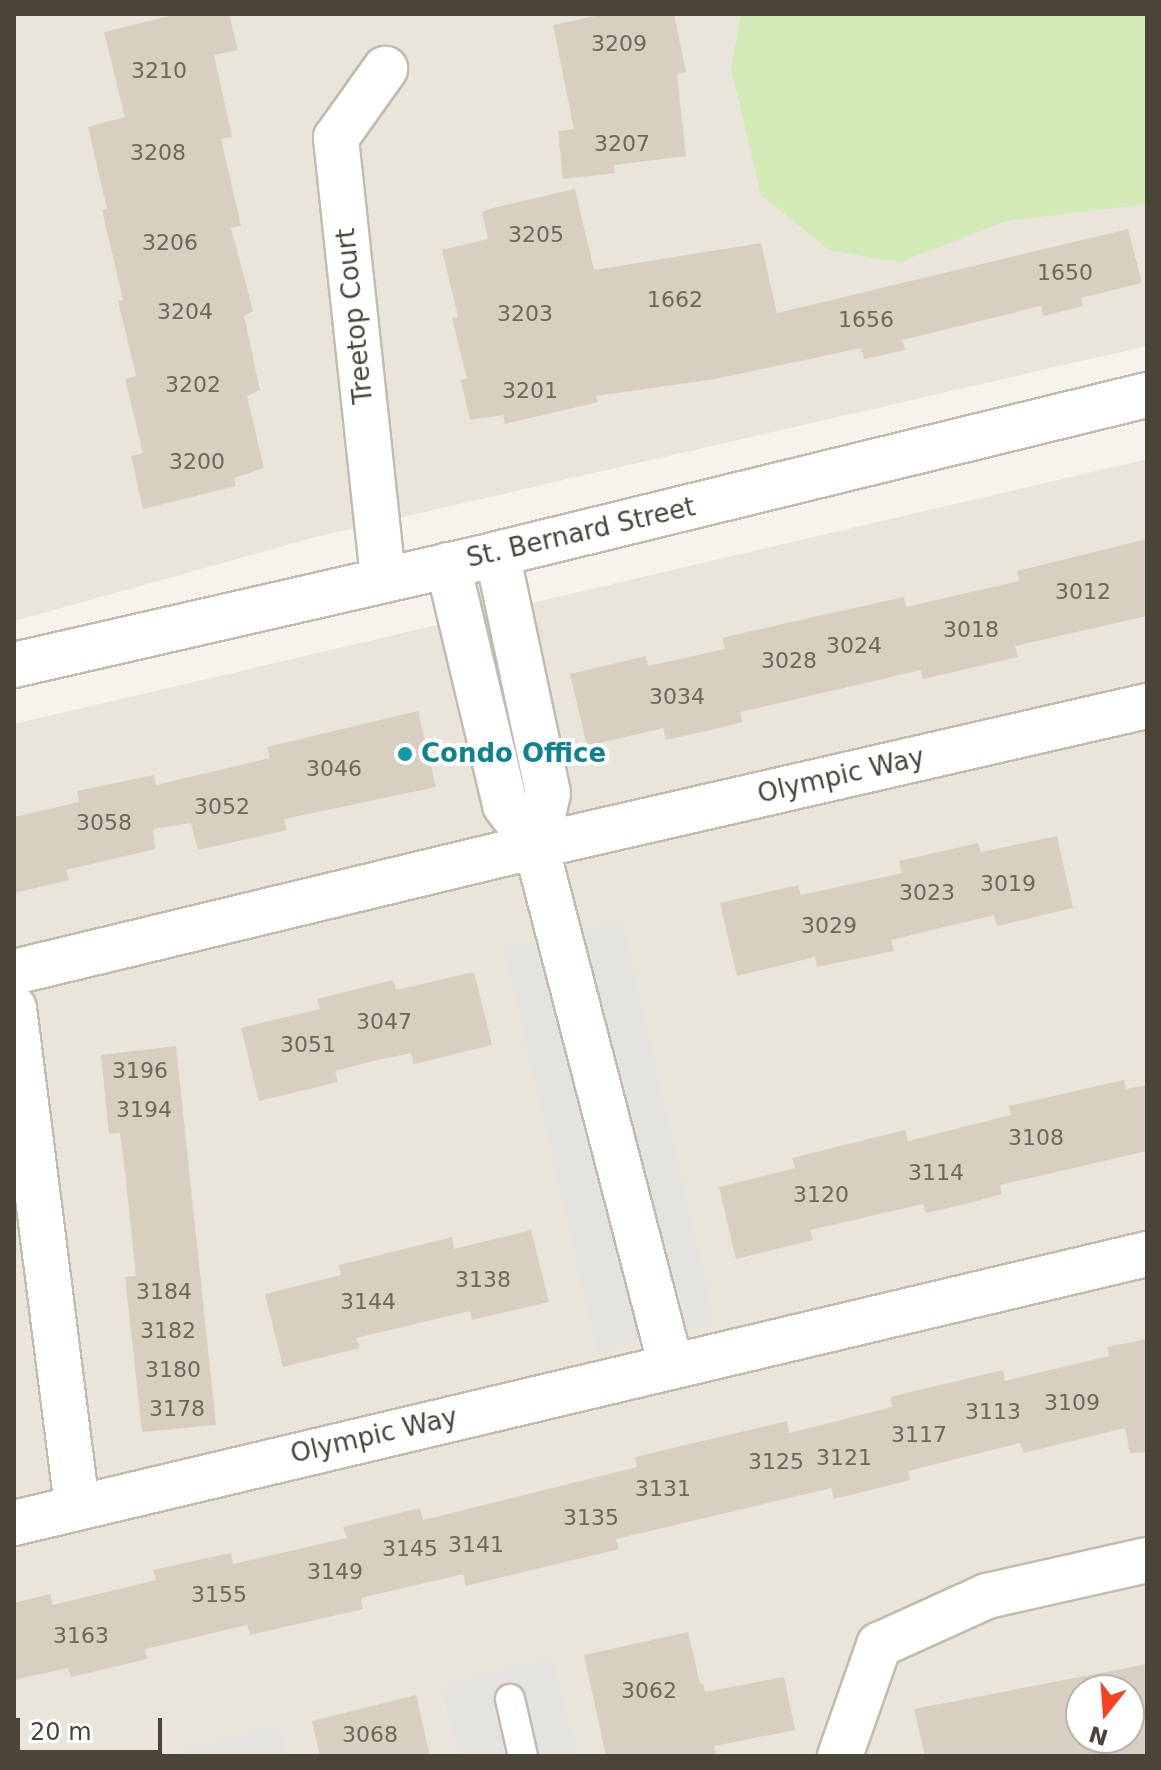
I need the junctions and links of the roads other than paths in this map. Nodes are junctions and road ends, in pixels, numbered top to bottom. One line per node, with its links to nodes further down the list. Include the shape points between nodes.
1 (385, 69): 5 (street, Treetop Court, via 336,138)
2 (1147, 395): 3 (street, St. Bernard Street)
3 (497, 554): 4 (street, St. Bernard Street); 8 (street, via 548,793)
4 (448, 565): 5 (street, St. Bernard Street); 8 (street, via 505,805)
5 (383, 578): 6 (street, St. Bernard Street)
6 (14, 665)
7 (1147, 706): 8 (street, Olympic Way)
8 (536, 846): 9 (street, Olympic Way); 12 (street)
9 (14, 972)
10 (14, 1008): 13 (street)
11 (1147, 1254): 12 (street, Olympic Way)
12 (671, 1366): 13 (street, Olympic Way)
13 (77, 1506): 14 (street, Olympic Way)
14 (14, 1523)
15 (1147, 1560): 18 (street, via 987,1596 879,1645)
16 (510, 1699): 17 (lane)
17 (523, 1756)
18 (840, 1756)

